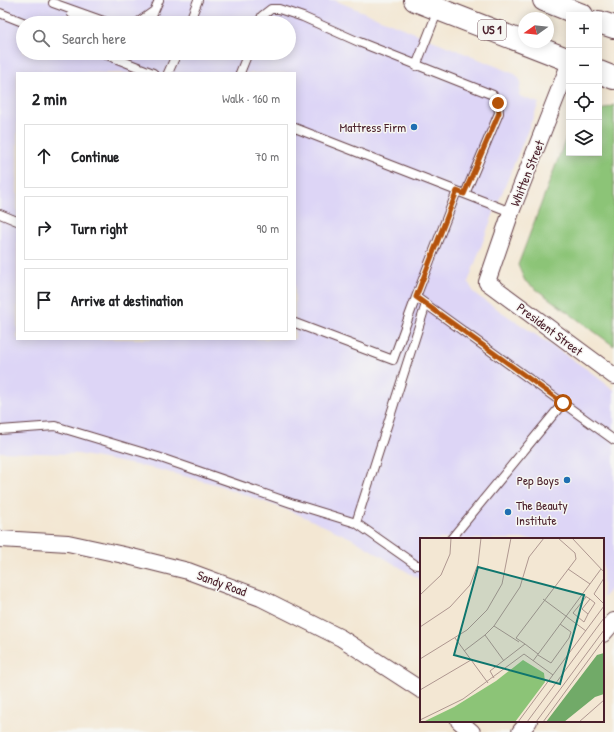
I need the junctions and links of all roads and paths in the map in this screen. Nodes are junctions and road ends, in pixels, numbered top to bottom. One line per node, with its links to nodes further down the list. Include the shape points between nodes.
1 (159, 0): 7 (lane)
2 (198, 0): 14 (lane)
3 (415, 0): 6 (highway, US 1)
4 (544, 0): 8 (highway)
5 (50, 1): 10 (lane); 11 (lane)
6 (438, 9): 19 (highway, US 1); 23 (lane)
7 (154, 11): 12 (lane); 13 (lane)
8 (574, 12)
9 (0, 13): 16 (lane)
10 (75, 16)
11 (90, 16)
12 (147, 16)
13 (152, 16)
14 (192, 16)
15 (262, 16): 23 (lane, via 271,9 279,9)
16 (16, 19)
17 (602, 23): 18 (highway)
18 (614, 28)
19 (566, 59)
20 (120, 60): 24 (lane)
21 (174, 60): 25 (lane)
22 (245, 60): 26 (lane)
23 (416, 66): 31 (lane, via 493,95 498,103 499,113)
24 (150, 72)
25 (168, 72)
26 (240, 72)
27 (566, 73): 32 (street, Whitten Street)
28 (602, 73): 29 (highway)
29 (614, 78)
30 (296, 128): 31 (lane)
31 (461, 192): 32 (lane); 36 (lane)
32 (511, 212): 35 (street, Whitten Street)
33 (0, 214): 34 (lane)
34 (16, 221)
35 (487, 282): 41 (street, President Street)
36 (416, 297): 37 (lane); 39 (lane)
37 (426, 304): 40 (lane); 42 (lane)
38 (296, 323): 39 (lane)
39 (393, 360): 40 (lane)
40 (406, 366): 45 (lane)
41 (614, 376)
42 (563, 403): 44 (lane); 46 (lane)
43 (0, 430): 45 (lane, via 55,426 158,457)
44 (614, 440)
45 (356, 523): 48 (lane, via 416,565)
46 (452, 538)
47 (0, 539): 51 (street, Sandy Road, via 68,543 188,571 261,598 341,638)
48 (420, 565)
49 (614, 621): 50 (street)
50 (604, 633)
51 (420, 689)
52 (460, 722): 54 (street)
53 (528, 722): 55 (street)
54 (472, 732)
55 (520, 732)

